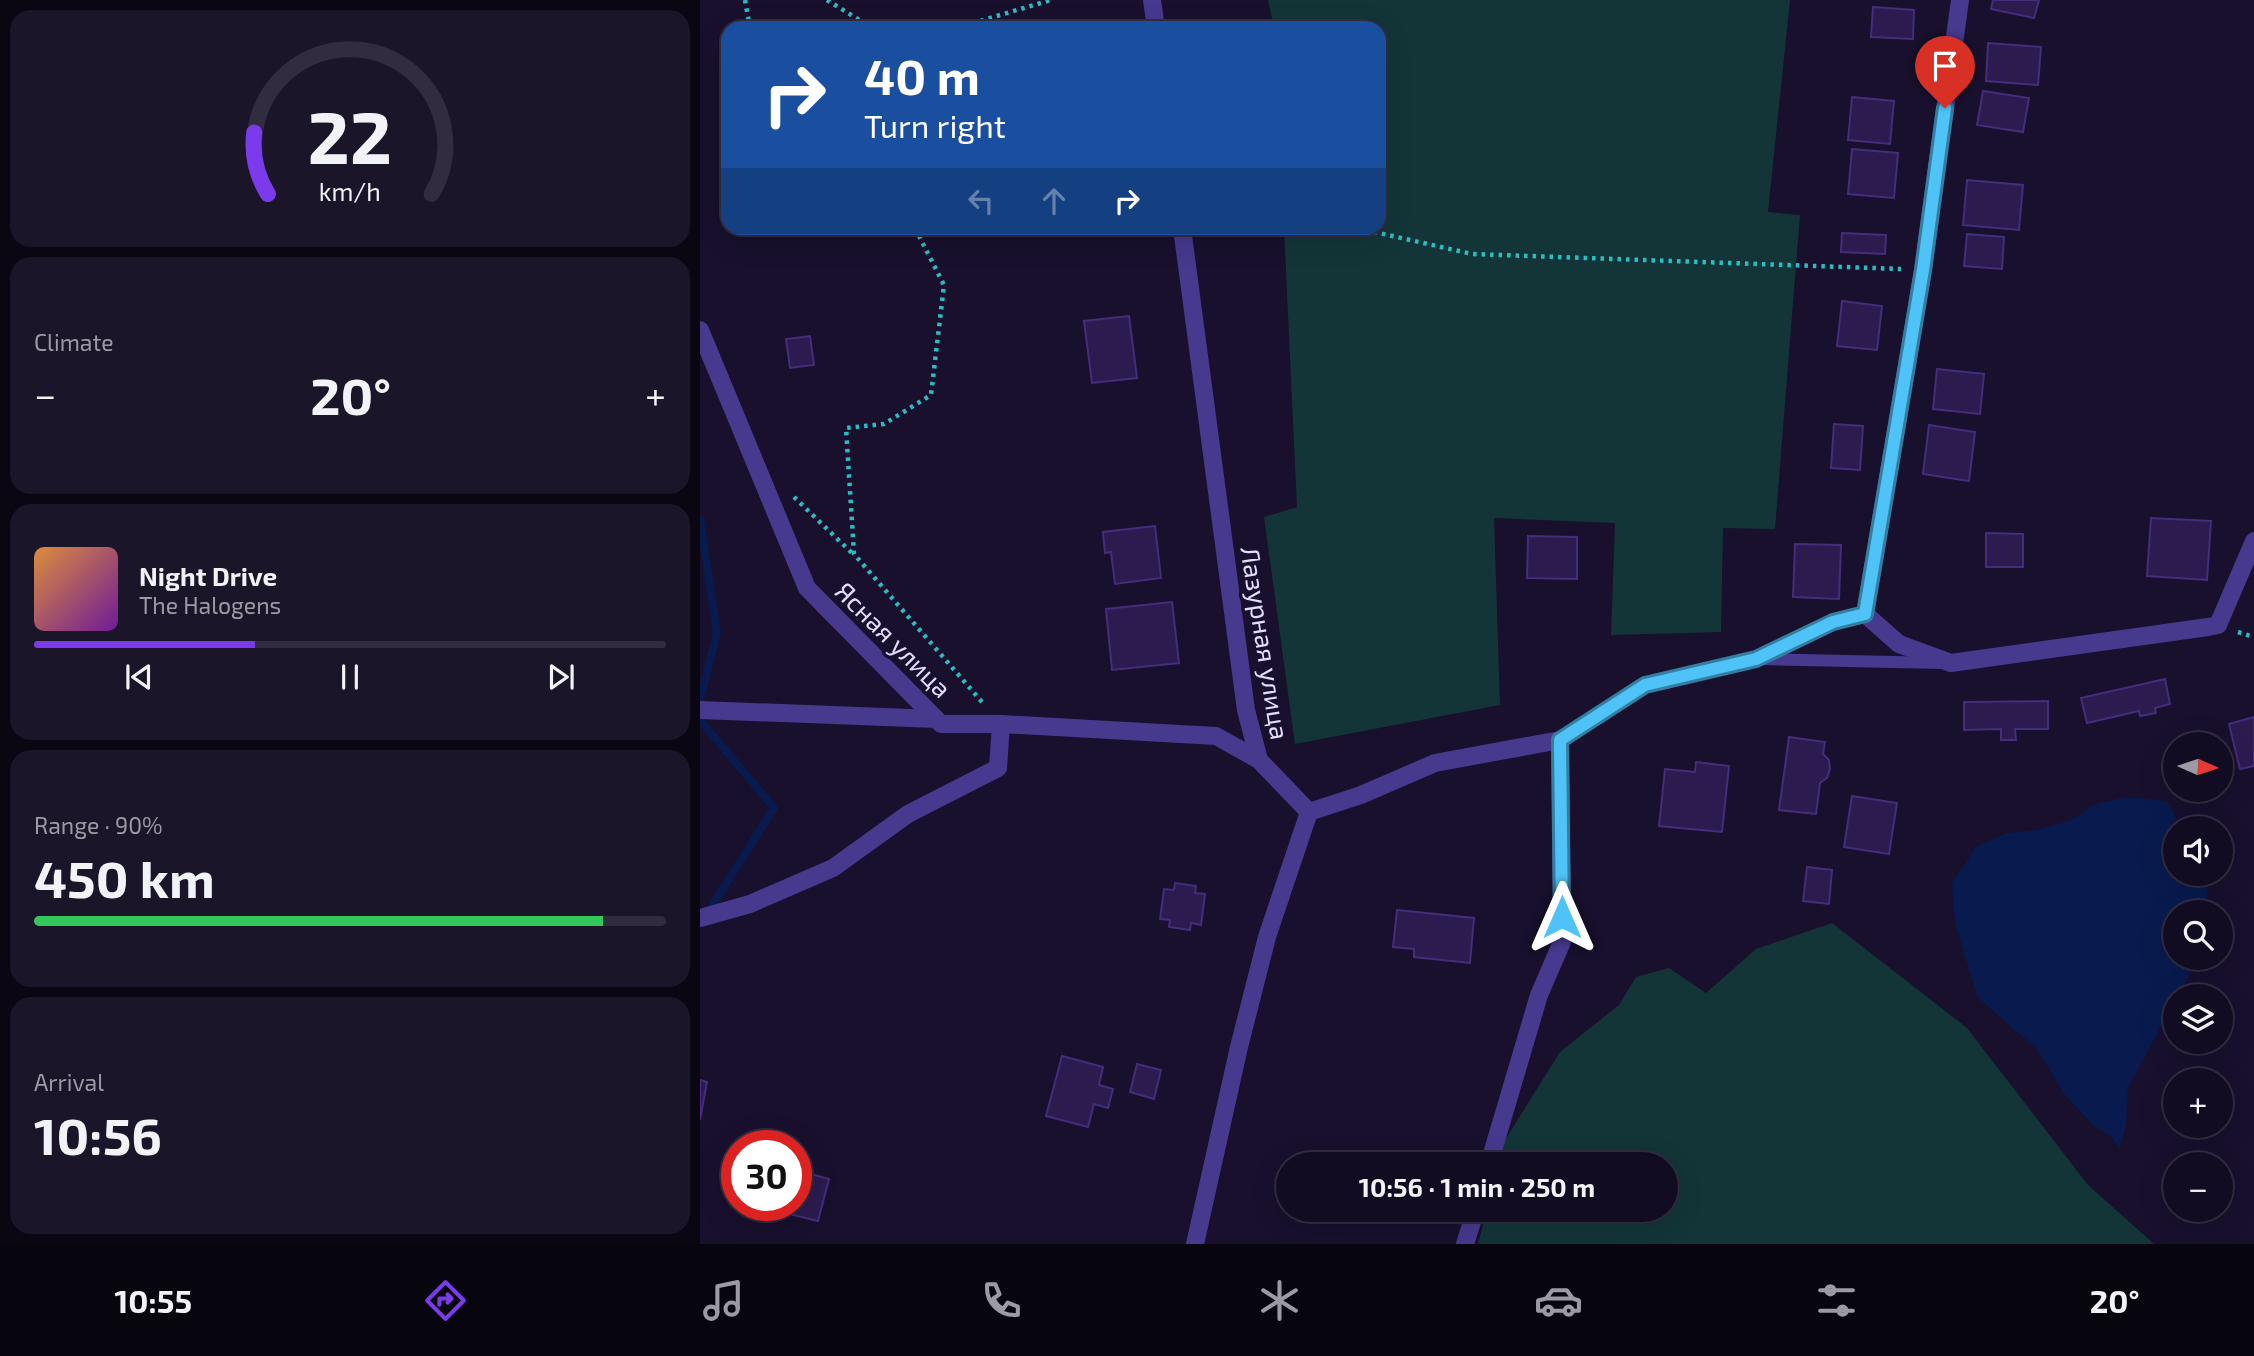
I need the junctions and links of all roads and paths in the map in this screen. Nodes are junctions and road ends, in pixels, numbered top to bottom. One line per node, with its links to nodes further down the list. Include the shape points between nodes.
1 (745, 0): 6 (path)
2 (827, 0): 7 (path)
3 (1051, 0): 8 (path)
4 (1152, 0): 9 (street)
5 (1960, 0): 13 (street)
6 (749, 21)
7 (861, 21)
8 (980, 21)
9 (1155, 21)
10 (919, 235): 17 (path, via 944,285 931,395 884,424 846,428)
11 (1183, 235): 25 (street, Лазурная улица, via 1246,710)
12 (1386, 235): 13 (path, via 1472,254)
13 (1923, 270): 18 (street)
14 (700, 330): 22 (street, Ясная улица, via 807,588)
15 (793, 497): 17 (path)
16 (2254, 541): 20 (street, via 2218,625)
17 (854, 555): 23 (path)
18 (1865, 614): 19 (lane, via 1833,622); 20 (street, via 1899,644)
19 (1756, 659): 20 (lane); 24 (lane, via 1645,685)
20 (1951, 663)
21 (700, 710): 22 (street)
22 (936, 719): 23 (street, Ясная улица, via 942,724)
23 (1001, 724): 25 (street, Ясная улица, via 1216,736); 27 (street, via 998,768 908,814 834,869 750,904)
24 (1560, 740): 26 (street, via 1435,763 1361,795); 28 (street, via 1562,942 1539,995)
25 (1259, 760): 26 (street, Лазурная улица)
26 (1309, 811): 30 (street, via 1267,937)
27 (700, 918)
28 (1493, 1152)
29 (1472, 1222): 31 (street)
30 (1195, 1244)
31 (1465, 1244)

